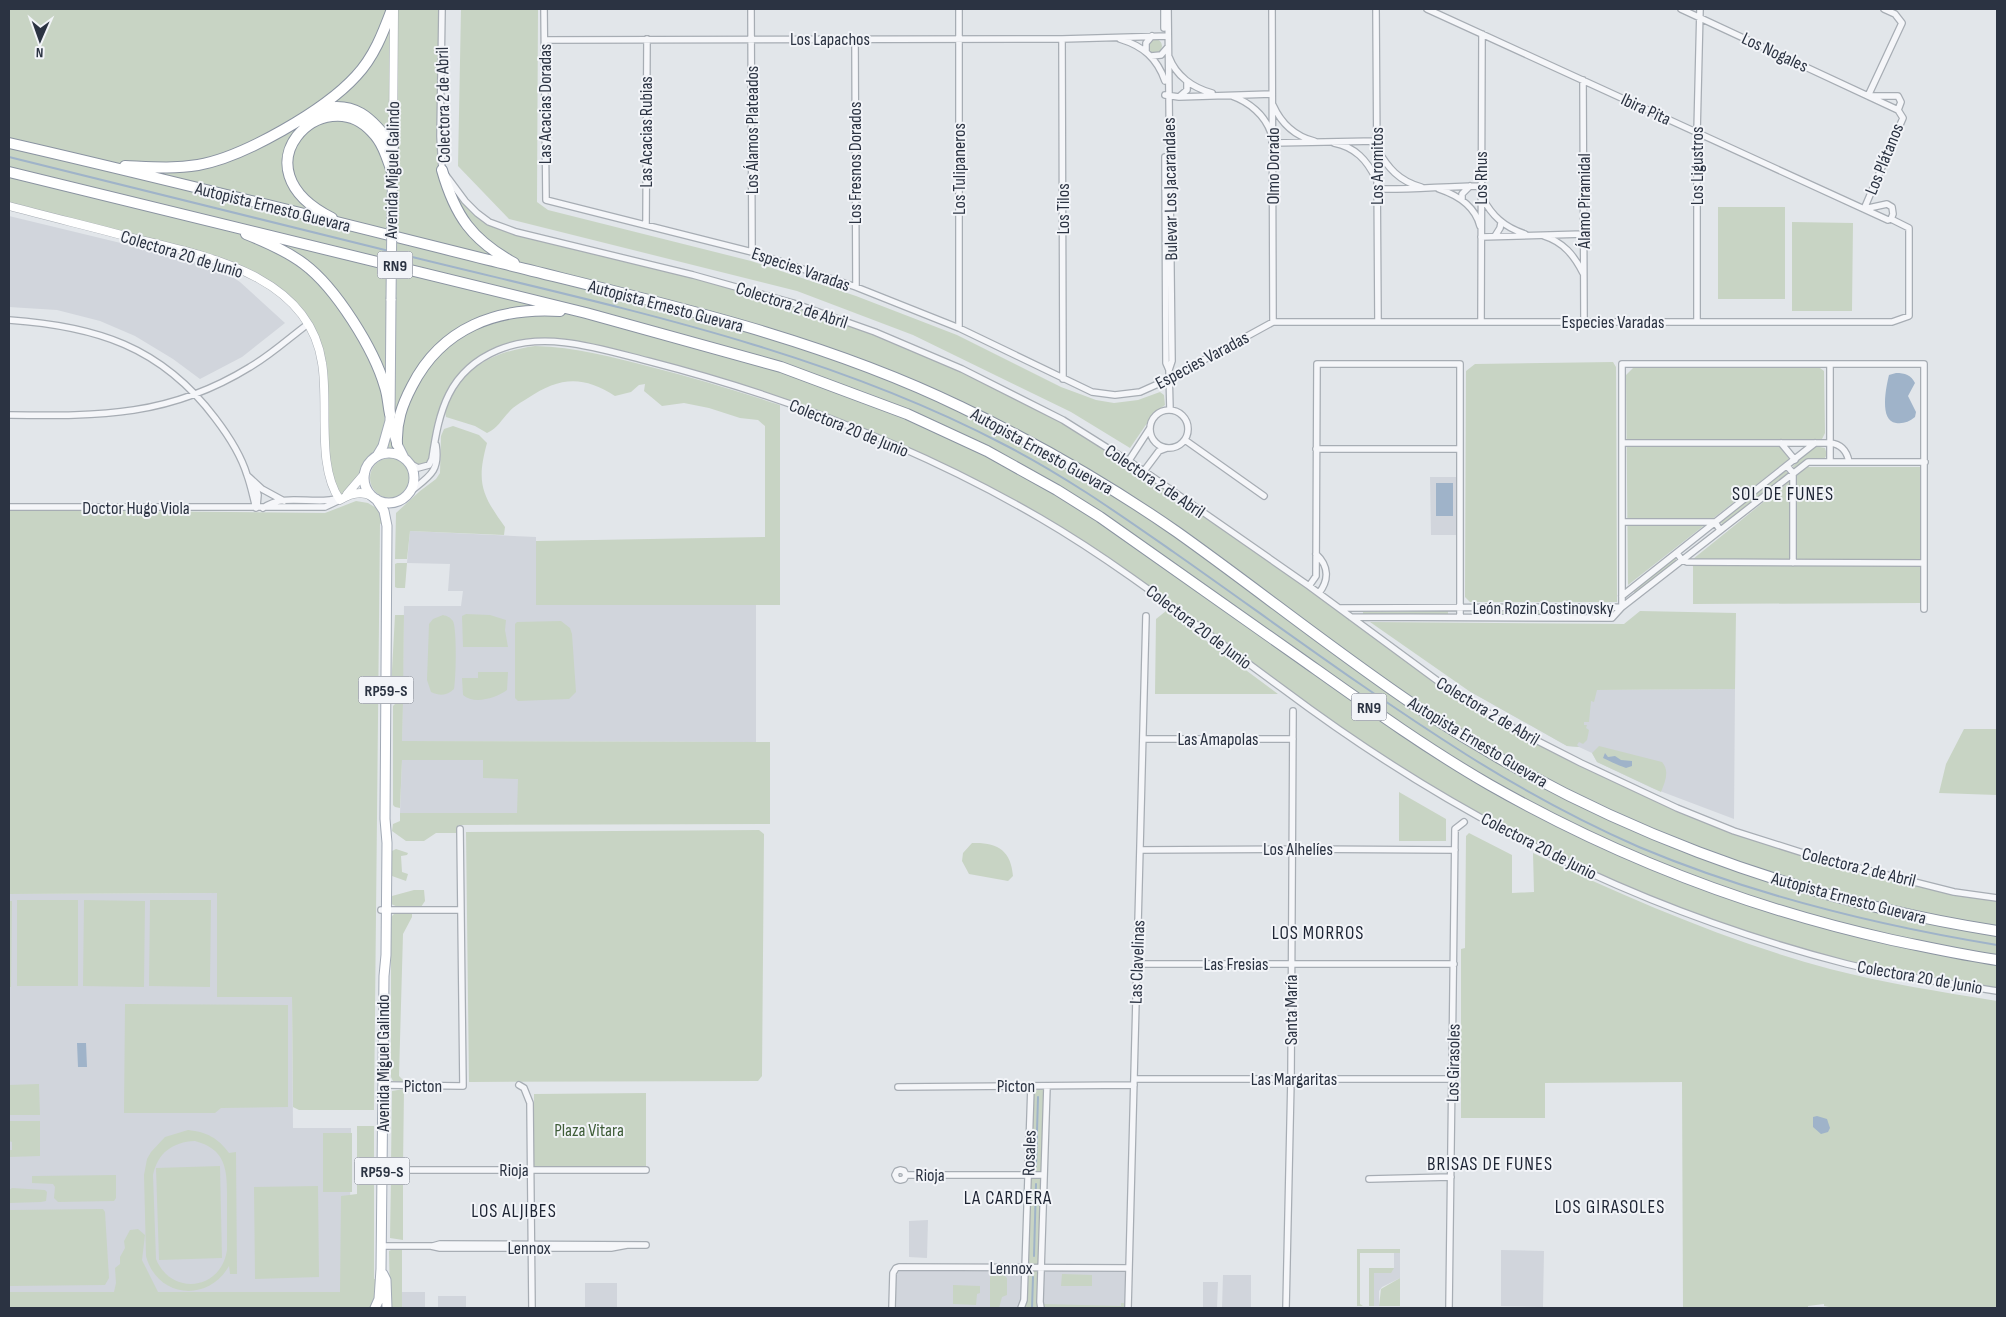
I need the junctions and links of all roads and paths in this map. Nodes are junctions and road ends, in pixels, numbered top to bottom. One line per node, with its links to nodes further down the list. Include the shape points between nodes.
1 (393, 9): 43 (highway, via 372,54 357,76); 54 (main road, Avenida Miguel Galindo)
2 (442, 9): 59 (street, Colectora 2 de Abril)
3 (544, 9): 25 (street, Las Acacias Doradas)
4 (751, 9): 21 (street, Los Álamos Plateados)
5 (959, 9): 23 (street, Los Tulipaneros)
6 (1164, 9): 18 (street, Bulevar Los Jacarandaes)
7 (1168, 9): 18 (street, Bulevar Los Jacarandaes)
8 (1272, 9): 33 (street, Olmo Dorado)
9 (1376, 9): 49 (street, Los Aromitos)
10 (1427, 9): 16 (street, Ibira Pita)
11 (1681, 9): 15 (street, Los Nogales)
12 (1700, 9): 15 (street, Los Ligustros)
13 (1884, 9): 14 (street)
14 (1897, 11): 37 (street, via 1902,23)
15 (1700, 17): 37 (street, Los Nogales); 46 (street, Los Ligustros)
16 (1482, 34): 30 (street, Ibira Pita); 65 (street, Los Rhus)
17 (1152, 36): 18 (street, Los Lapachos); 19 (street, Los Lapachos); 26 (street, via 1146,43)
18 (1166, 36): 27 (street, Bulevar Los Jacarandaes)
19 (1115, 38): 24 (street, Los Lapachos); 26 (street, Los Lapachos)
20 (647, 39): 21 (street, Los Lapachos); 25 (street, Los Lapachos); 80 (street, Las Acacias Rubias)
21 (751, 39): 22 (street, Los Lapachos); 89 (street, Los Álamos Plateados)
22 (855, 39): 23 (street, Los Lapachos); 93 (street, Los Fresnos Dorados)
23 (959, 39): 24 (street, Los Lapachos); 103 (street, Los Tulipaneros)
24 (1062, 39): 105 (street, Los Tilos)
25 (545, 40): 71 (street, Las Acacias Doradas)
26 (1146, 51): 28 (street, Los Lapachos)
27 (1167, 51): 28 (street); 29 (street); 31 (street, Bulevar Los Jacarandaes)
28 (1151, 56): 31 (street, Los Lapachos)
29 (1185, 80): 31 (street, via 1177,78); 34 (street); 38 (street, via 1187,90)
30 (1583, 80): 46 (street, Ibira Pita); 85 (street, Álamo Piramidal)
31 (1166, 83): 36 (street, Bulevar Los Jacarandaes)
32 (1259, 94): 33 (street); 35 (street); 40 (street)
33 (1272, 94): 39 (street, Olmo Dorado)
34 (1216, 95): 35 (street); 38 (street)
35 (1228, 95): 40 (street)
36 (1167, 96): 38 (street); 106 (street, Bulevar Los Jacarandaes, via 1166,363)
37 (1868, 96): 41 (street, Los Nogales); 41 (street, Los Nogales, via 1898,96 1901,102)
38 (1179, 97)
39 (1272, 105): 42 (street, via 1269,111); 44 (street); 47 (street, Olmo Dorado)
40 (1253, 107): 42 (street)
41 (1898, 110): 75 (street, Los Plátanos, via 1903,118)
42 (1258, 112): 47 (street)
43 (309, 113): 54 (highway, via 332,108 352,109 372,120); 58 (highway, via 242,151 199,165 165,168)
44 (1286, 125): 45 (street); 47 (street, via 1281,125)
45 (1292, 130): 50 (street); 53 (street)
46 (1697, 132): 75 (street, Ibira Pita); 100 (street, Los Ligustros)
47 (1272, 137): 53 (street); 96 (street, Olmo Dorado)
48 (1366, 141): 49 (street); 51 (street); 56 (street, via 1358,148)
49 (1377, 141): 55 (street, Los Aromitos)
50 (1318, 142): 51 (street); 53 (street)
51 (1329, 142): 56 (street)
52 (9, 143): 58 (highway, Autopista Ernesto Guevara / RN9)
53 (1286, 143)
54 (393, 146): 61 (main road, Avenida Miguel Galindo)
55 (1377, 152): 57 (street, via 1374,158); 62 (street); 63 (street, Los Aromitos)
56 (1358, 153): 57 (street)
57 (1365, 160): 63 (street)
58 (104, 165): 79 (highway, Autopista Ernesto Guevara / RN9)
59 (442, 170): 91 (highway, via 457,211 483,243); 125 (street, Colectora 2 de Abril, via 465,201 489,222 720,282 875,332 962,369 1046,412)
60 (9, 172): 76 (highway, Autopista Ernesto Guevara / RN9)
61 (392, 172): 79 (highway, via 379,140 371,130 352,118 321,118 294,139 288,152 287,166 295,190 322,213); 110 (main road, Avenida Miguel Galindo, bridge)
62 (1395, 174): 63 (street, via 1381,173); 66 (street); 69 (street, via 1397,181)
63 (1377, 178): 68 (street, Los Aromitos)
64 (1470, 186): 65 (street); 67 (street); 72 (street, via 1462,194)
65 (1481, 186): 70 (street, Los Rhus)
66 (1423, 188): 67 (street); 69 (street)
67 (1437, 188): 72 (street)
68 (1377, 189): 69 (street); 97 (street, Los Aromitos)
69 (1392, 189)
70 (1481, 195): 74 (street, via 1479,201); 78 (street); 81 (street, Los Rhus)
71 (546, 200): 80 (street, Especies Varadas)
72 (1462, 200): 74 (street)
73 (9, 206): 102 (main road, Colectora 20 de Junio, via 234,266 258,277 282,294)
74 (1468, 206): 81 (street)
75 (1864, 209): 77 (street, Ibira Pita); 77 (street, Ibira Pita, via 1887,204 1892,207)
76 (203, 218): 94 (highway, Autopista Ernesto Guevara / RN9); 110 (highway, via 277,247 303,263 325,283 354,324 377,366 386,389)
77 (1892, 219): 101 (street, Ibira Pita, via 1910,228 1909,316)
78 (1498, 220): 81 (street, via 1490,218); 82 (street); 86 (street, via 1500,228)
79 (346, 225): 91 (highway, Autopista Ernesto Guevara / RN9)
80 (646, 225): 89 (street, Especies Varadas)
81 (1481, 231): 86 (street); 98 (street, Los Rhus)
82 (1527, 234): 83 (street); 86 (street)
83 (1539, 234): 84 (street); 87 (street)
84 (1571, 234): 85 (street); 87 (street)
85 (1584, 234): 88 (street, Álamo Piramidal)
86 (1495, 236)
87 (1565, 246): 90 (street)
88 (1584, 248): 90 (street); 92 (street, Álamo Piramidal)
89 (752, 252): 93 (street, Especies Varadas)
90 (1571, 252): 92 (street)
91 (538, 273): 174 (highway, Autopista Ernesto Guevara / RN9, via 799,342 914,386 1002,427 1070,464 1175,531 1434,718 1537,779 1600,810 1674,843 1785,883 1901,914)
92 (1584, 275): 99 (street, Álamo Piramidal)
93 (856, 287): 103 (street, Especies Varadas)
94 (586, 313): 118 (highway, via 510,312 475,324 458,334 431,357 414,382 398,417); 175 (highway, Autopista Ernesto Guevara / RN9, via 722,349 814,378 907,414 987,452 1100,517 1427,746 1490,785 1596,840 1721,891 1773,908 1873,936)
95 (9, 320): 107 (street, via 62,325 110,338 163,366)
96 (1273, 322): 97 (street, Especies Varadas); 106 (street, Especies Varadas)
97 (1378, 322): 98 (street, Especies Varadas)
98 (1481, 322): 99 (street, Especies Varadas)
99 (1584, 322): 100 (street, Especies Varadas)
100 (1697, 322): 101 (street, Especies Varadas)
101 (1892, 322)
102 (308, 324): 107 (street, via 250,368); 138 (main road, Colectora 20 de Junio, via 322,358 328,471)
103 (959, 328): 105 (street, Especies Varadas)
104 (1830, 364): 114 (street, via 1622,364); 117 (street); 128 (street, via 1924,364)
105 (1063, 379): 106 (street, Especies Varadas, via 1092,392 1115,395 1140,392)
106 (1169, 379): 108 (street, Bulevar Los Jacarandaes)
107 (195, 394): 109 (street, via 154,407 110,414); 133 (street, via 225,432)
108 (1170, 410): 111 (street, via 1158,414); 112 (street, via 1181,414 1187,423)
109 (9, 415)
110 (390, 417): 118 (main road, Avenida Miguel Galindo); 122 (main road, Avenida Miguel Galindo, via 383,446)
111 (1151, 426): 119 (street, via 1156,442); 125 (street)
112 (1185, 440): 119 (street); 136 (street)
113 (436, 442): 123 (street, Colectora 20 de Junio, via 429,465 418,468); 135 (street, Colectora 20 de Junio, via 435,468); 179 (street, Colectora 20 de Junio, via 442,408 455,383 493,351 527,342 575,344 612,352 780,400 894,444 1039,517 1149,589 1341,731 1452,802 1533,846 1658,902 1808,953 1850,965)
114 (1622, 443): 115 (street); 144 (street)
115 (1781, 443): 116 (street); 124 (street)
116 (1815, 443): 117 (street); 124 (street)
117 (1830, 443): 126 (street); 127 (street, via 1843,448)
118 (397, 444): 123 (main road, Avenida Miguel Galindo)
119 (1167, 448): 130 (street, via 1159,451)
120 (1316, 449): 121 (street); 121 (street, via 1317,364 1460,364); 149 (street)
121 (1460, 449): 158 (street)
122 (377, 456): 123 (main road, via 390,453); 131 (main road)
123 (406, 460): 135 (main road, via 414,473)
124 (1795, 460): 129 (street)
125 (1128, 462): 130 (street, Colectora 2 de Abril)
126 (1830, 462): 127 (street); 132 (street, via 1808,462)
127 (1849, 462): 128 (street)
128 (1925, 462): 152 (street)
129 (1787, 466): 132 (street); 145 (street)
130 (1144, 471): 153 (street, Colectora 2 de Abril)
131 (365, 473): 137 (main road, via 366,486); 138 (main road, Doctor Hugo Viola)
132 (1793, 473): 147 (street); 151 (street)
133 (247, 475): 134 (street); 142 (street)
134 (255, 483): 139 (street); 142 (street, via 258,495)
135 (411, 491): 140 (main road)
136 (1264, 496)
137 (374, 498): 138 (main road, Doctor Hugo Viola, via 358,493); 140 (main road); 146 (main road, Avenida Miguel Galindo / RP59-S, via 384,511)
138 (340, 499): 139 (street, Doctor Hugo Viola); 143 (street, Doctor Hugo Viola, via 325,507)
139 (284, 501): 143 (street, Doctor Hugo Viola)
140 (395, 502): 146 (main road, Avenida Miguel Galindo / RP59-S)
141 (9, 507): 142 (street, Doctor Hugo Viola)
142 (256, 508): 143 (street, Doctor Hugo Viola)
143 (264, 508)
144 (1622, 522): 145 (street); 155 (street)
145 (1715, 522): 147 (street); 148 (street)
146 (387, 526): 172 (main road, Avenida Miguel Galindo / RP59-S)
147 (1720, 530): 150 (street)
148 (1677, 553): 150 (street); 155 (street)
149 (1316, 554): 153 (street, via 1316,578); 154 (street, via 1326,567 1326,583)
150 (1682, 560): 151 (street); 156 (street)
151 (1793, 562): 152 (street)
152 (1924, 563): 159 (street)
153 (1309, 586): 154 (street, Colectora 2 de Abril)
154 (1319, 593): 157 (street, Colectora 2 de Abril)
155 (1622, 596): 156 (street)
156 (1622, 607): 158 (street, León Rozin Costinovsky); 162 (street, León Rozin Costinovsky, via 1612,618)
157 (1340, 608): 158 (street, León Rozin Costinovsky); 161 (street, Colectora 2 de Abril)
158 (1460, 608): 162 (street)
159 (1924, 609)
160 (1146, 616): 164 (street, Las Clavelinas)
161 (1350, 616): 162 (street, León Rozin Costinovsky); 171 (street, Colectora 2 de Abril, via 1450,690 1520,732 1677,808 1734,831 1819,858 1954,892)
162 (1460, 617)
163 (1293, 712): 165 (street, Santa María)
164 (1143, 739): 165 (street, Las Amapolas); 169 (street, Las Clavelinas)
165 (1293, 739): 168 (street, Santa María)
166 (1464, 822): 170 (street, Los Girasoles, via 1455,829)
167 (460, 829): 173 (street)
168 (1292, 848): 169 (street, Los Alhelíes); 170 (street, Los Alhelíes); 177 (street, Santa María)
169 (1140, 850): 176 (street, Las Clavelinas)
170 (1455, 850): 178 (street, Los Girasoles)
171 (1997, 898)
172 (384, 910): 173 (street); 183 (main road, Avenida Miguel Galindo / RP59-S)
173 (461, 910): 183 (street, Picton, via 463,1086)
174 (1997, 931)
175 (1997, 960)
176 (1137, 964): 177 (street, Las Fresias); 180 (street, Las Clavelinas)
177 (1292, 964): 178 (street, Las Fresias); 181 (street, Santa María)
178 (1454, 964): 182 (street, Los Girasoles)
179 (1997, 991)
180 (1134, 1078): 181 (street, Las Margaritas); 187 (street, Las Clavelinas)
181 (1291, 1079): 182 (street, Las Margaritas); 211 (street, Santa María)
182 (1453, 1080): 195 (street, Los Girasoles)
183 (383, 1085): 189 (main road, Avenida Miguel Galindo / RP59-S)
184 (519, 1086): 190 (street, via 524,1088 530,1103)
185 (1031, 1086): 186 (street, Picton); 188 (street, Picton); 193 (street, Rosales)
186 (1047, 1086): 187 (street, Picton); 194 (street, Rosales)
187 (1134, 1086): 202 (street, Las Clavelinas)
188 (898, 1087)
189 (382, 1170): 190 (street, Rioja); 198 (main road, Avenida Miguel Galindo / RP59-S)
190 (531, 1170): 191 (street, Rioja); 199 (street)
191 (646, 1170)
192 (906, 1175): 193 (street, Rioja)
193 (1028, 1175): 194 (street, Rioja); 200 (street, Rosales)
194 (1044, 1175): 201 (street, Rosales)
195 (1451, 1178): 196 (street); 212 (street, Los Girasoles)
196 (1369, 1179)
197 (646, 1245): 199 (street, Lennox, via 611,1248)
198 (382, 1246): 199 (street, Lennox); 203 (main road, Avenida Miguel Galindo / RP59-S)
199 (531, 1246): 206 (street)
200 (1025, 1268): 201 (street, Lennox); 207 (street, Lennox, via 899,1267 894,1270); 208 (street, Rosales, via 1024,1304)
201 (1041, 1268): 202 (street, Lennox); 209 (street, Rosales)
202 (1129, 1268): 210 (street, Las Clavelinas)
203 (381, 1269): 204 (main road, Avenida Miguel Galindo / RP59-S, via 379,1299); 205 (main road, Avenida Miguel Galindo / RP59-S, via 386,1280)
204 (374, 1308)
205 (387, 1308)
206 (532, 1308)
207 (892, 1308)
208 (1021, 1308)
209 (1041, 1308)
210 (1128, 1308)
211 (1286, 1308)
212 (1449, 1308)

